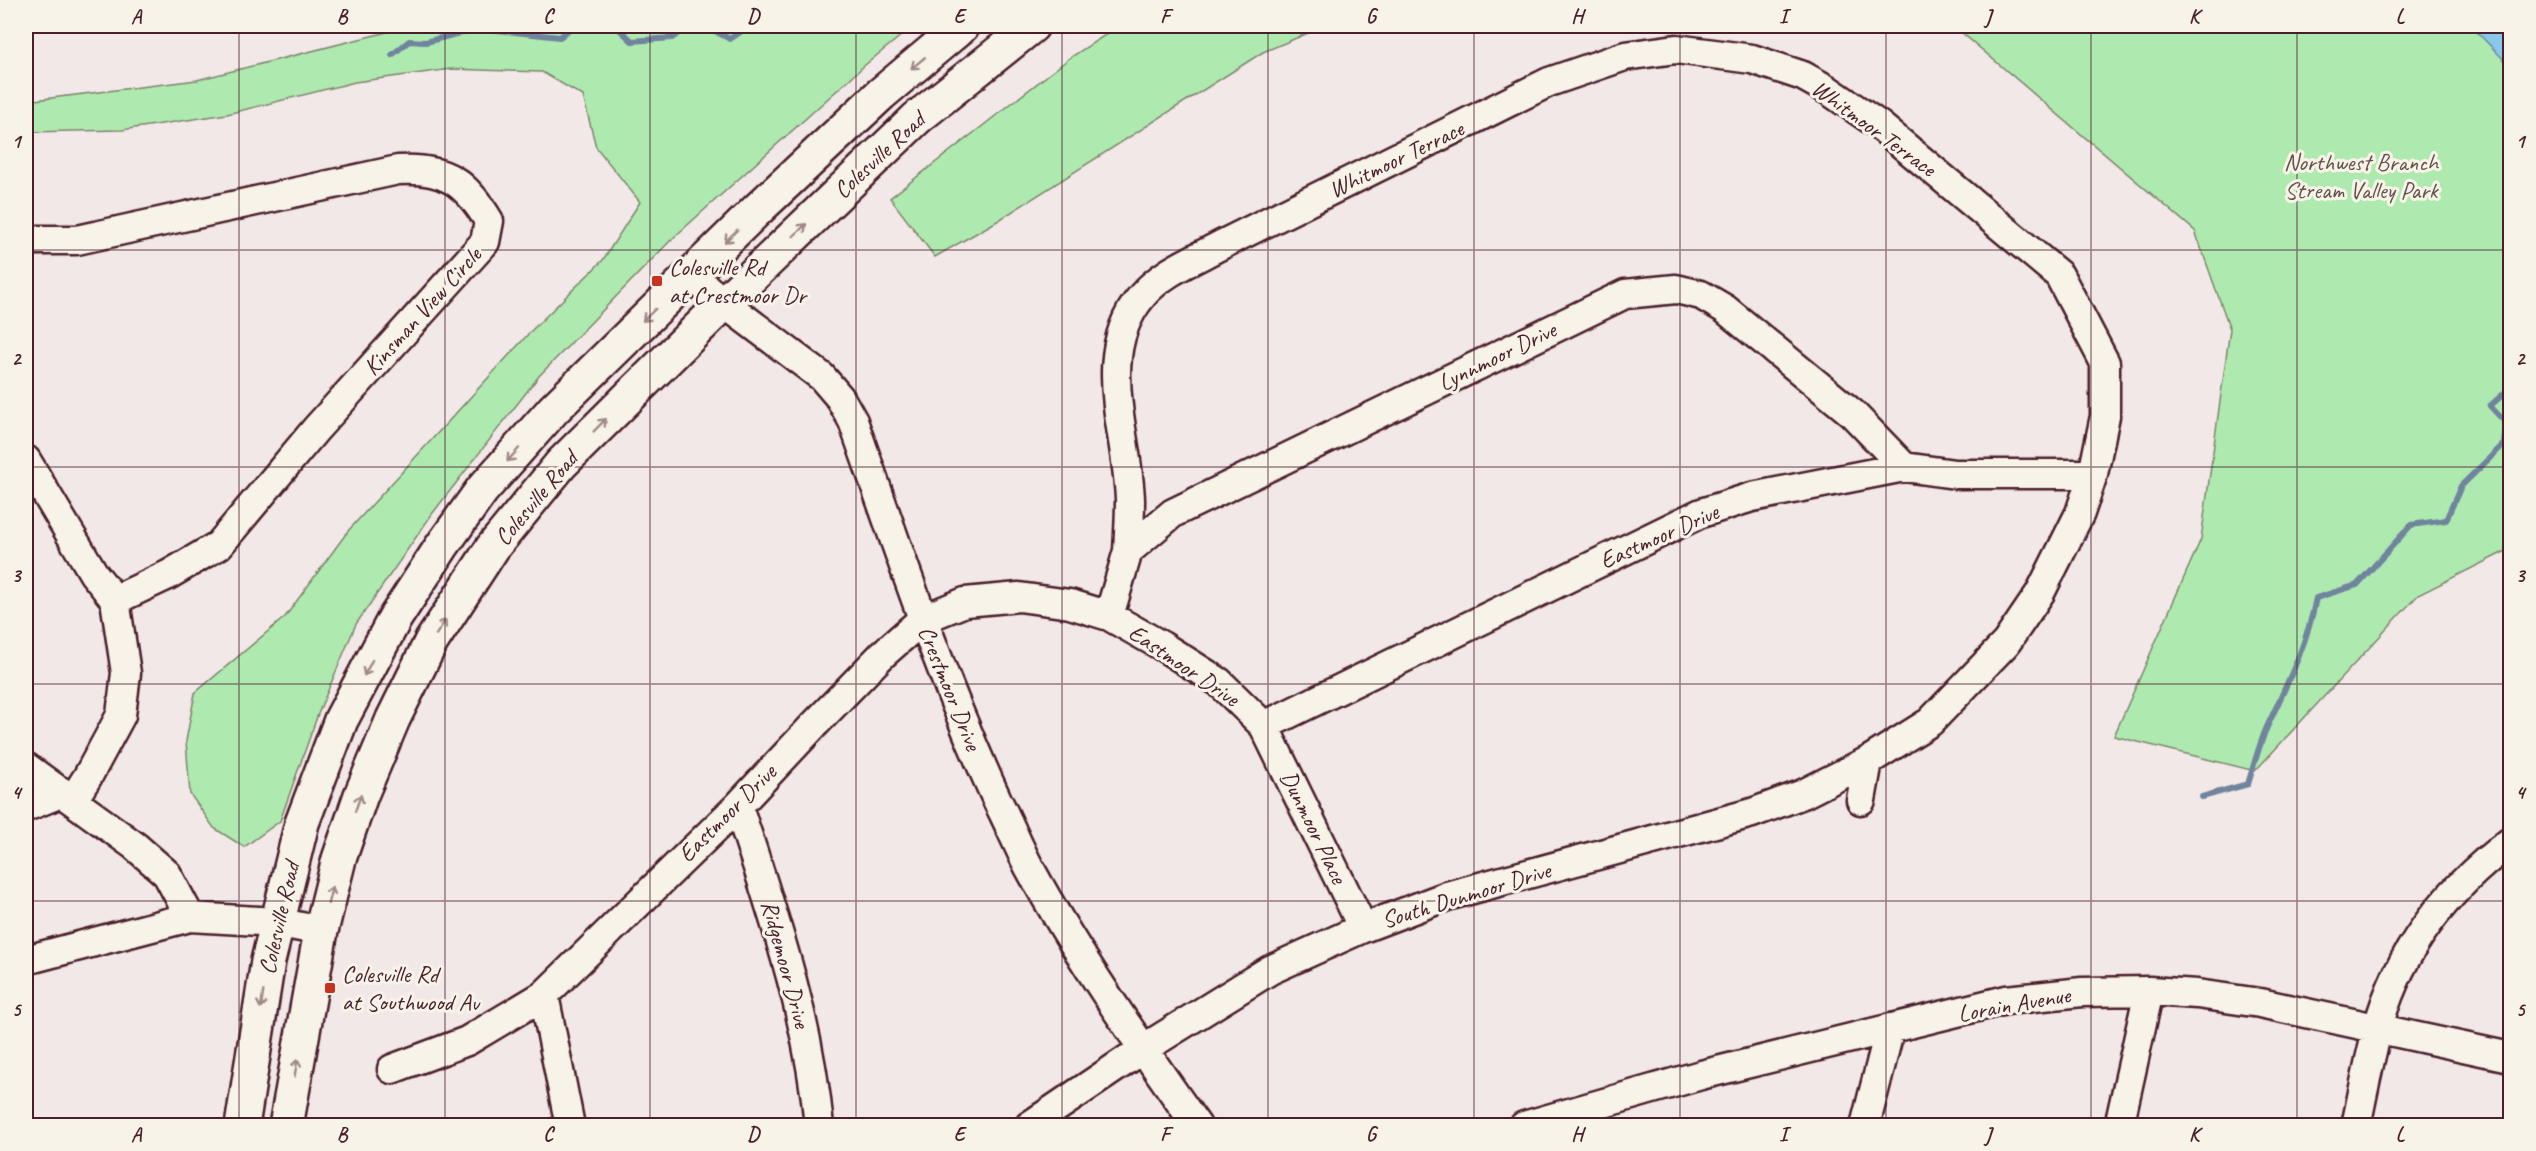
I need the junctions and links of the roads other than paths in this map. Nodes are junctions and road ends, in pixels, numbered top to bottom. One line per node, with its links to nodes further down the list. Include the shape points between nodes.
1 (962, 26): 4 (highway, Colesville Road, one-way to 4, via 881,94)
2 (1032, 26): 5 (highway, Colesville Road, one-way to 2, via 917,118)
3 (26, 240): 10 (street, Kinsman View Circle, via 77,240 398,170 420,169 447,175 479,205 489,221 485,242 316,429 219,544)
4 (691, 274): 5 (street, Crestmoor Drive); 22 (highway, Colesville Road, one-way to 22, via 554,409 482,490 394,618 341,720 302,823)
5 (724, 303): 12 (street, Crestmoor Drive, via 822,378 840,398 853,422); 24 (highway, Colesville Road, one-way to 5, via 339,859 361,795 431,642 493,547 561,464)
6 (26, 460): 10 (street, via 94,574)
7 (1904, 467): 8 (street, Eastmoor Drive, via 1955,474); 9 (street, Lynnmoor Drive, via 1852,413 1725,309 1701,295 1676,289 1625,294 1173,513); 13 (street, Eastmoor Drive, via 1752,497 1701,513)
8 (2093, 474): 9 (street, Whitmoor Terrace, via 2105,416 2105,363 2059,275 1879,125 1828,90 1803,76 1752,59 1676,50 1625,56 1549,82 1219,246 1168,274 1143,294 1128,315 1118,340 1115,366 1130,500); 14 (street, Whitmoor Terrace, via 2080,513 2040,593 2006,643 1930,722)
9 (1128, 551): 11 (street)
10 (115, 600): 16 (street, via 126,673 121,715 88,776)
11 (1109, 616): 12 (street, Eastmoor Drive, via 1070,604 1019,597 965,602); 13 (street, Eastmoor Drive, via 1219,682)
12 (923, 619): 18 (street, Eastmoor Drive, via 883,654); 30 (street, Crestmoor Drive, via 969,738 1029,867)
13 (1264, 726): 23 (street, Dunmoor Place)
14 (1868, 761): 17 (street); 23 (street, South Dunmoor Drive, via 1803,794 1752,813 1447,896)
15 (26, 767): 16 (street)
16 (66, 795): 19 (street); 21 (street, via 166,874)
17 (1861, 800)
18 (738, 806): 27 (street, Eastmoor Drive); 36 (street, Ridgemoor Drive, via 784,949 815,1076)
19 (26, 807)
20 (2511, 842): 29 (street, via 2480,865 2423,929 2394,979)
21 (190, 916): 22 (street); 25 (street)
22 (276, 922): 24 (street); 33 (highway, Colesville Road, one-way to 33)
23 (1363, 928): 30 (street, South Dunmoor Drive, via 1270,970)
24 (321, 931): 34 (highway, Colesville Road, one-way to 24)
25 (26, 960)
26 (2149, 991): 28 (street, Lorain Avenue, via 2082,992 2006,1000); 29 (street, Lorain Avenue, via 2260,1003); 41 (street)
27 (544, 995): 32 (street, Eastmoor Drive, via 467,1041); 35 (street)
28 (1890, 1028): 39 (street, Lorain Avenue); 40 (street)
29 (2378, 1028): 31 (street, Lorain Avenue); 42 (street)
30 (1143, 1049): 37 (street, South Dunmoor Drive); 38 (street, Crestmoor Drive)
31 (2511, 1057)
32 (392, 1069)
33 (242, 1125)
34 (286, 1125)
35 (570, 1125)
36 (819, 1125)
37 (1029, 1125)
38 (1197, 1125)
39 (1524, 1125)
40 (1864, 1125)
41 (2119, 1125)
42 (2356, 1125)

